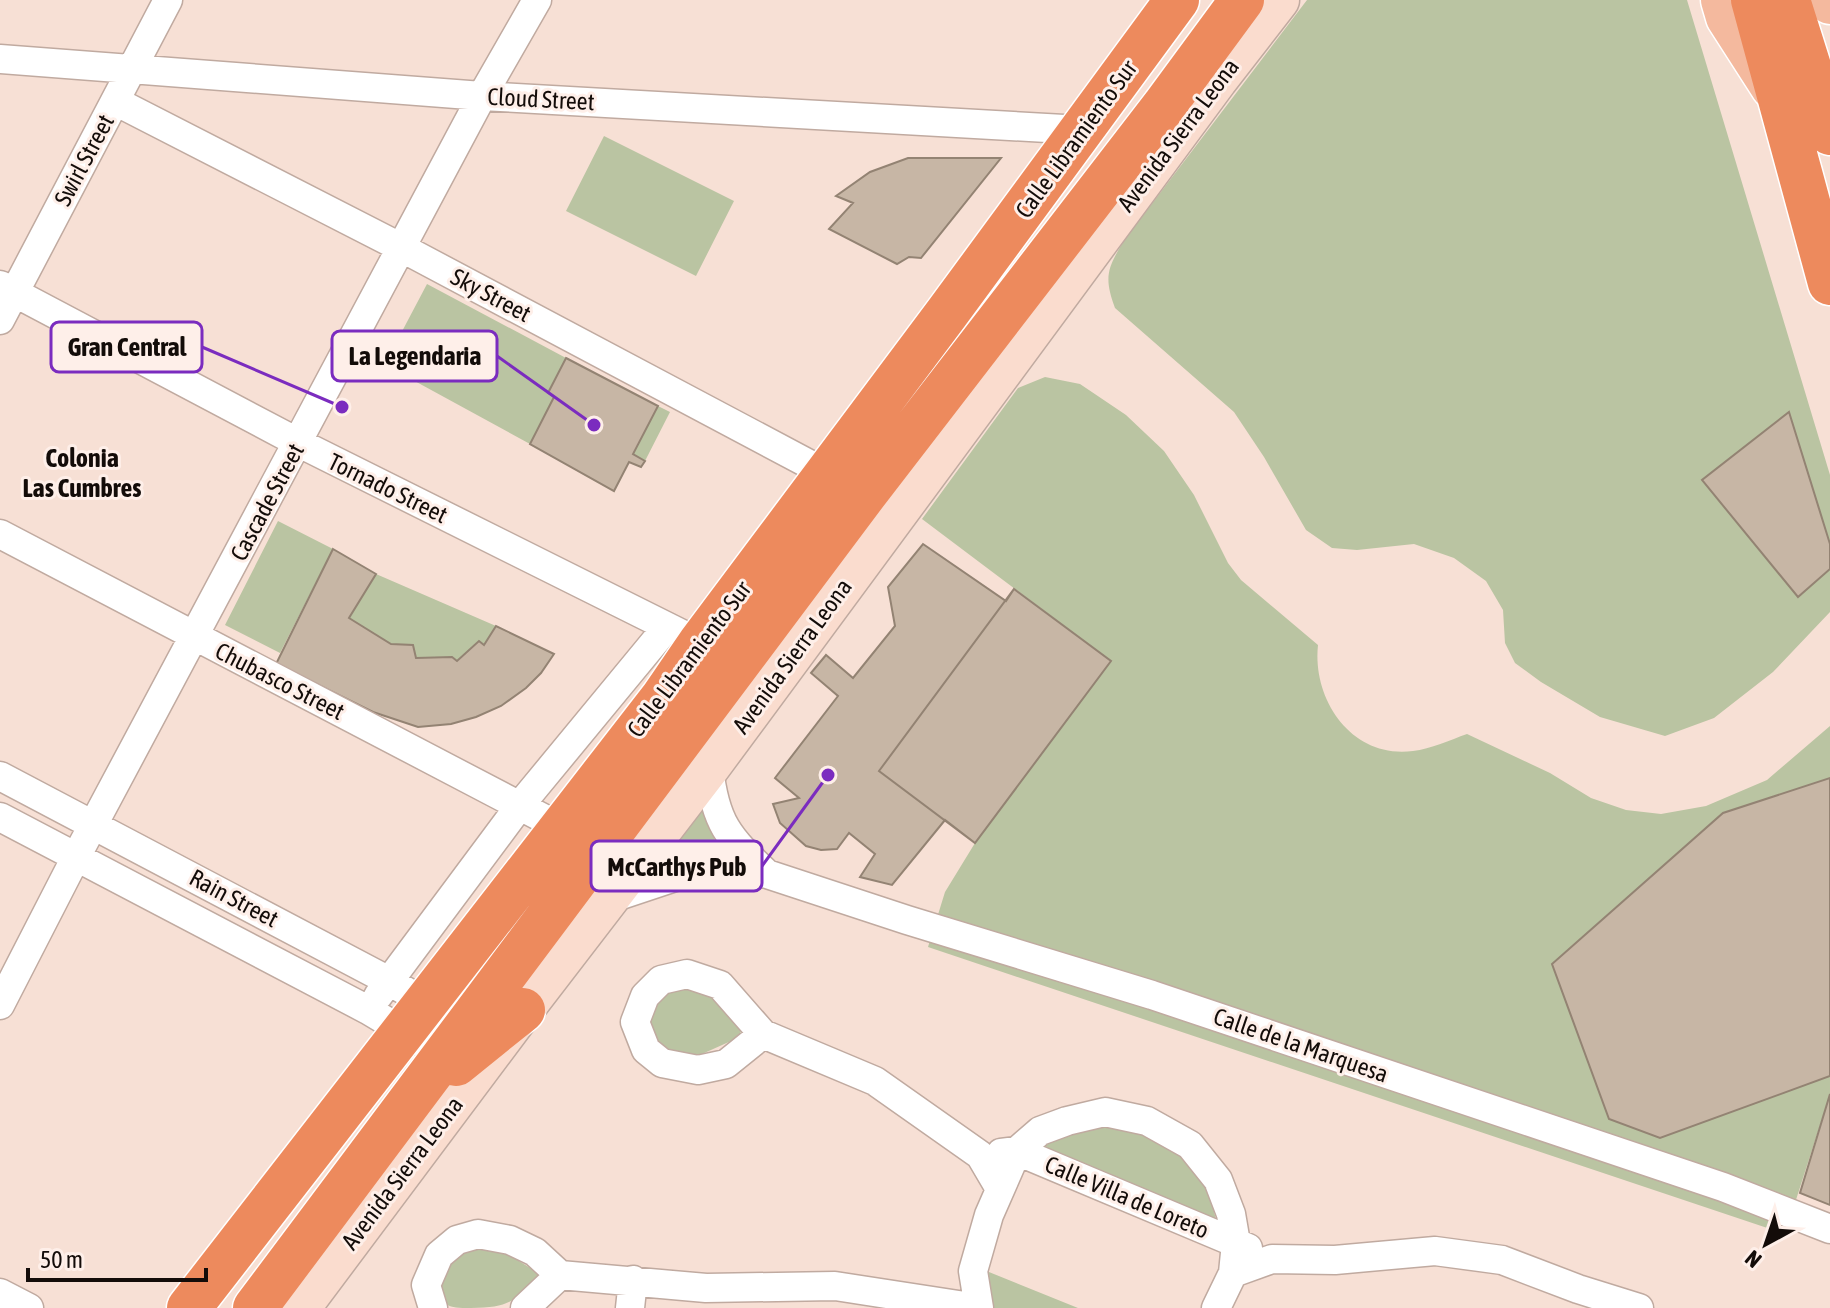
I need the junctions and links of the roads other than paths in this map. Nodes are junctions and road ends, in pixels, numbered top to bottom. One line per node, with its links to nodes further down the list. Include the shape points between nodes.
1 (168, 0): 10 (street, Swirl Street)
2 (537, 0): 12 (street, Cascade Street)
3 (1177, 0): 16 (highway, Calle Libramiento Sur)
4 (1242, 0): 15 (highway, Calle Libramiento Sur)
5 (1279, 0): 11 (street, Avenida Sierra Leona)
6 (1723, 0): 13 (main road, via 1728,17)
7 (1753, 0): 13 (highway)
8 (1788, 0): 13 (highway)
9 (0, 59): 10 (street, Cloud Street)
10 (133, 69): 12 (street, Cloud Street); 14 (street, Swirl Street)
11 (1217, 80): 15 (highway); 26 (street, Avenida Sierra Leona)
12 (482, 96): 16 (street, Cloud Street); 17 (street, Cascade Street)
13 (1814, 100): 18 (highway)
14 (115, 101): 17 (street, Sky Street); 19 (street, Swirl Street)
15 (1164, 106): 22 (highway, Calle Libramiento Sur)
16 (1082, 130): 22 (highway, Calle Libramiento Sur)
17 (402, 248): 21 (street, Cascade Street); 22 (street, Sky Street)
18 (1830, 283)
19 (7, 289): 20 (street, Swirl Street); 21 (street, Tornado Street)
20 (0, 320)
21 (299, 443): 24 (street, Cascade Street); 25 (street, Tornado Street)
22 (846, 484): 25 (highway, Calle Libramiento Sur)
23 (0, 534): 24 (street, Chubasco Street)
24 (194, 637): 28 (street, Chubasco Street); 30 (street, Cascade Street)
25 (701, 644): 28 (street); 31 (highway, Calle Libramiento Sur); 40 (highway, Calle Libramiento Sur)
26 (709, 768): 33 (street, Calle de la Marquesa, via 721,823); 34 (street, Avenida Sierra Leona)
27 (0, 776): 30 (street, Rain Street)
28 (521, 804): 31 (street, Chubasco Street); 35 (street)
29 (0, 817): 32 (street, Rain Street)
30 (94, 824): 32 (street, Cascade Street); 35 (street, Rain Street)
31 (560, 827): 38 (highway, Calle Libramiento Sur)
32 (76, 857): 36 (street, Cascade Street); 38 (street, Rain Street)
33 (767, 874): 34 (street, Calle de la Marquesa, via 731,868 678,876); 46 (street, Calle de la Marquesa, via 1152,995 1723,1187)
34 (609, 899): 37 (street, Avenida Sierra Leona)
35 (389, 981): 38 (street, Rain Street); 38 (street)
36 (0, 1005)
37 (523, 1010): 41 (highway); 57 (street, Avenida Sierra Leona)
38 (400, 1015): 40 (street, Rain Street); 54 (highway, Calle Libramiento Sur)
39 (763, 1034): 43 (street, via 875,1081)
40 (453, 1041): 41 (highway, Calle Libramiento Sur)
41 (407, 1103): 45 (highway, Calle Libramiento Sur)
42 (1017, 1151): 43 (street); 44 (street); 47 (street, Calle Villa de Loreto); 47 (street, via 1040,1131 1105,1112 1147,1121 1190,1145 1218,1180)
43 (980, 1155): 44 (street)
44 (1000, 1189): 60 (street, via 973,1271)
45 (316, 1226): 55 (highway, Calle Libramiento Sur); 56 (highway)
46 (1830, 1229)
47 (1236, 1243): 48 (street, Calle Villa de Loreto); 49 (street)
48 (1272, 1259): 49 (street); 62 (street, via 1335,1260 1435,1251 1502,1260)
49 (1233, 1273): 61 (street)
50 (560, 1275): 52 (street); 58 (street, via 535,1252 478,1234 457,1240 439,1255 426,1285); 59 (street)
51 (0, 1293): 53 (street)
52 (632, 1294): 60 (street, via 835,1286)
53 (29, 1308)
54 (189, 1308)
55 (255, 1308)
56 (289, 1308)
57 (300, 1308)
58 (433, 1308)
59 (525, 1308)
60 (978, 1308)
61 (1216, 1308)
62 (1639, 1308)

